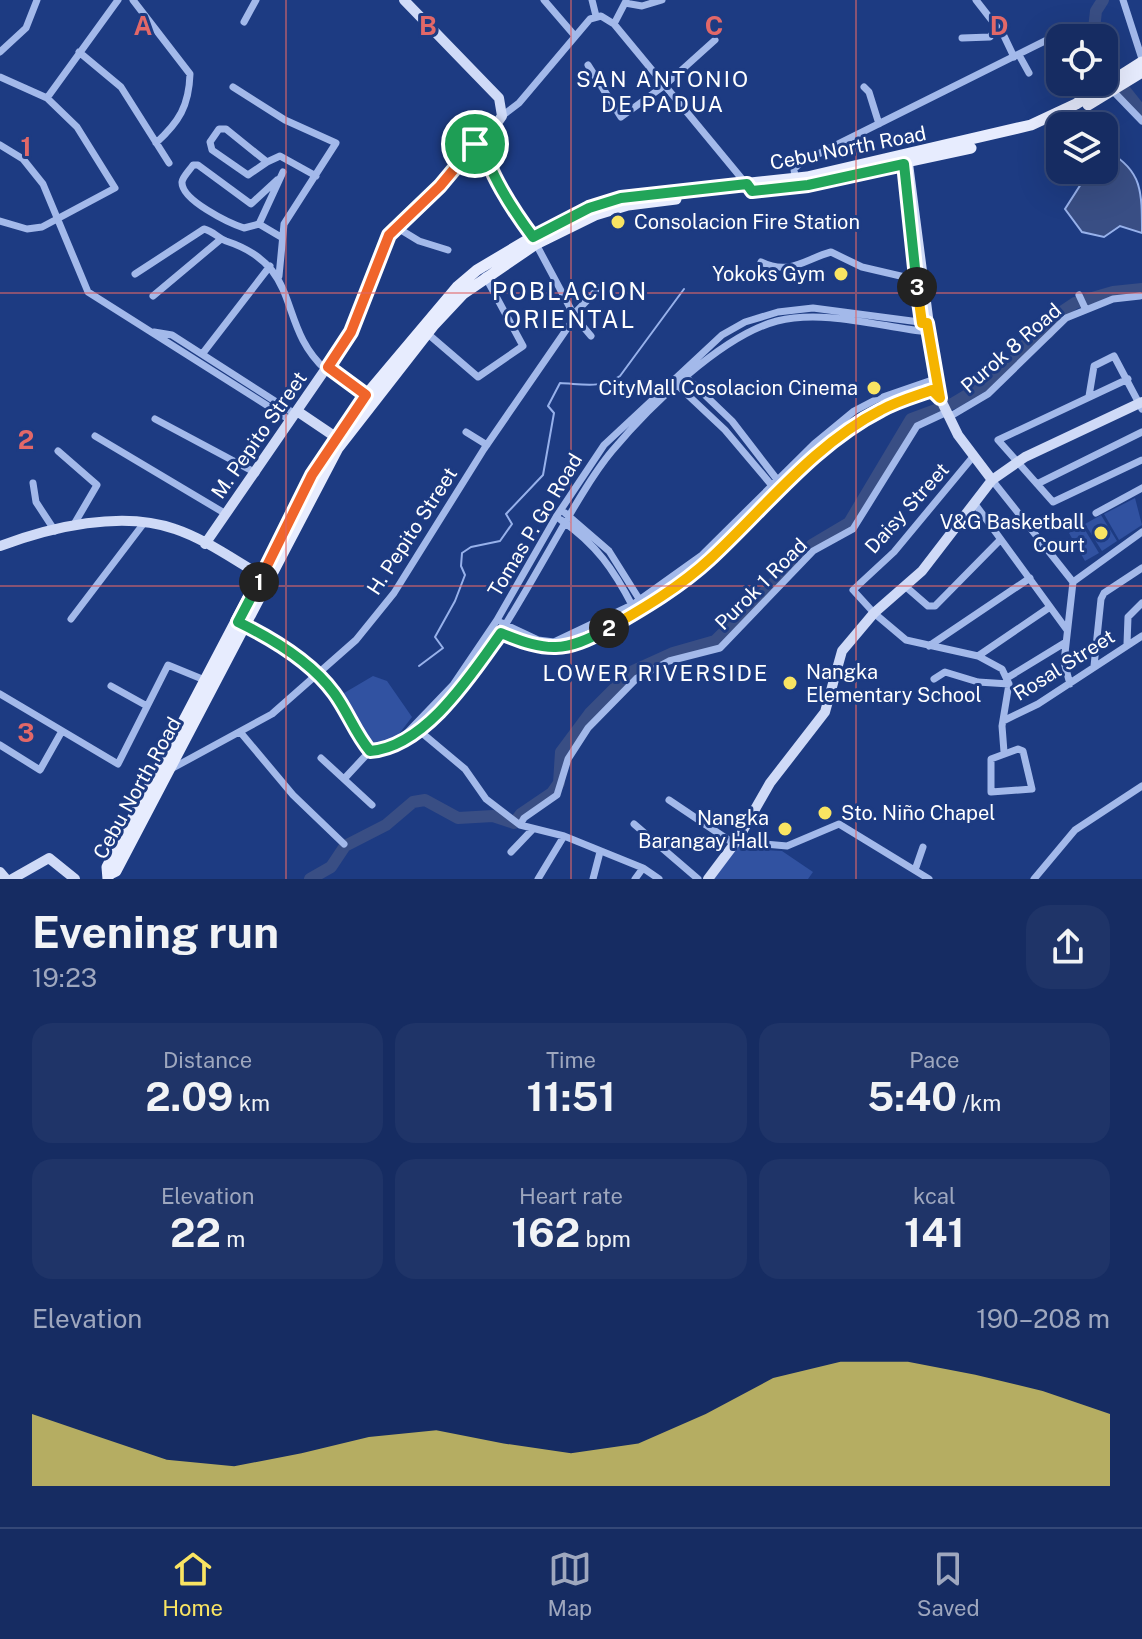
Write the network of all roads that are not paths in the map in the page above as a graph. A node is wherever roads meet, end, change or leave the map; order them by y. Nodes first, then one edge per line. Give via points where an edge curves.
1 (37, 0) edge
2 (118, 0) edge
3 (133, 0) edge
4 (256, 0) edge
5 (404, 0) edge
6 (544, 0) edge
7 (592, 0) edge
8 (662, 0) edge
9 (976, 0) edge
10 (1123, 0) edge
11 (626, 2) edge
12 (596, 16) junction
13 (244, 22) dead end
14 (614, 24) junction
15 (997, 27) junction
16 (575, 36) junction
17 (962, 38) dead end
18 (715, 40) dead end
19 (1046, 41) edge
20 (0, 52) edge
21 (79, 52) junction
22 (1016, 56) junction
23 (1142, 61) edge
24 (588, 65) dead end
25 (1142, 72) edge
26 (1029, 73) dead end
27 (0, 77) edge
28 (1125, 78) junction
29 (1118, 84) edge
30 (665, 85) junction
31 (233, 87) dead end
32 (864, 87) dead end
33 (1118, 94) edge
34 (1100, 96) edge
35 (47, 98) junction
36 (502, 116) junction
37 (1142, 121) edge
38 (879, 124) junction
39 (485, 140) junction
40 (156, 143) junction
41 (0, 145) edge
42 (906, 160) junction
43 (267, 162) junction
44 (169, 163) dead end
45 (283, 172) dead end
46 (316, 176) junction
47 (795, 178) junction
48 (277, 180) junction
49 (749, 188) junction
50 (59, 218) junction
51 (0, 221) edge
52 (259, 224) junction
53 (396, 227) junction
54 (281, 237) junction
55 (221, 239) junction
56 (534, 241) junction
57 (448, 250) dead end
58 (761, 262) dead end
59 (270, 266) junction
60 (135, 274) dead end
61 (279, 276) junction
62 (485, 276) junction
63 (919, 281) junction
64 (599, 288) dead end
65 (153, 296) dead end
66 (1140, 296) edge
67 (574, 316) junction
68 (429, 327) junction
69 (925, 328) junction
70 (154, 332) junction
71 (591, 336) dead end
72 (179, 339) junction
73 (173, 349) junction
74 (203, 353) junction
75 (327, 368) junction
76 (680, 371) junction
77 (687, 378) junction
78 (671, 379) junction
79 (1128, 379) junction
80 (678, 386) junction
81 (366, 395) junction
82 (1089, 396) junction
83 (940, 397) junction
84 (1141, 405) edge
85 (294, 415) junction
86 (155, 419) dead end
87 (466, 432) dead end
88 (1142, 432) edge
89 (95, 436) dead end
90 (338, 439) junction
91 (487, 445) junction
92 (58, 451) dead end
93 (972, 458) junction
94 (1142, 460) edge
95 (1017, 462) junction
96 (256, 473) junction
97 (992, 480) junction
98 (33, 483) dead end
99 (1037, 484) junction
100 (778, 486) junction
101 (1141, 490) edge
102 (975, 504) junction
103 (558, 513) junction
104 (1096, 513) dead end
105 (226, 514) junction
106 (566, 518) junction
107 (144, 523) junction
108 (72, 528) junction
109 (55, 531) junction
110 (1142, 532) edge
111 (1000, 540) junction
112 (205, 544) junction
113 (0, 546) edge
114 (1142, 568) edge
115 (262, 576) junction
116 (1030, 578) junction
117 (1073, 582) junction
118 (905, 586) junction
119 (1142, 603) edge
120 (638, 606) junction
121 (1050, 607) junction
122 (874, 613) junction
123 (71, 619) dead end
124 (497, 620) junction
125 (242, 624) junction
126 (505, 625) junction
127 (490, 629) junction
128 (1067, 630) junction
129 (501, 633) junction
130 (1142, 636) edge
131 (1066, 642) junction
132 (1127, 644) junction
133 (929, 646) junction
134 (978, 656) junction
135 (1094, 666) junction
136 (318, 675) junction
137 (934, 679) dead end
138 (207, 681) junction
139 (1008, 681) junction
140 (1070, 684) junction
141 (111, 686) dead end
142 (0, 694) edge
143 (147, 706) junction
144 (1003, 721) junction
145 (415, 727) junction
146 (62, 731) junction
147 (241, 733) junction
148 (0, 745) edge
149 (370, 751) junction
150 (1004, 752) junction
151 (321, 758) dead end
152 (170, 770) junction
153 (344, 779) junction
154 (1142, 786) edge
155 (669, 800) dead end
156 (372, 805) dead end
157 (519, 824) junction
158 (634, 824) dead end
159 (532, 830) junction
160 (564, 836) junction
161 (738, 839) junction
162 (344, 844) dead end
163 (923, 847) dead end
164 (511, 852) dead end
165 (600, 852) junction
166 (643, 868) junction
167 (915, 870) junction
168 (4, 876) edge
169 (108, 877) edge
170 (75, 879) edge
171 (538, 879) edge
172 (593, 879) edge
173 (635, 879) edge
174 (659, 879) edge
175 (698, 879) edge
176 (708, 879) edge
177 (929, 879) edge
178 (1034, 879) edge

1 - 20 street via 26,28
2 - 21 street
3 - 40 street via 190,74 186,109
4 - 13 street
5 - 36 street via 499,98
6 - 16 street
7 - 12 street
8 - 11 street via 642,6
9 - 15 street
10 - 23 street
11 - 14 street
12 - 14 street
12 - 16 street, M. Pepito Street
14 - 30 street
15 - 17 street via 990,37
15 - 22 street
16 - 36 street, M. Pepito Street
18 - 30 street
19 - 22 street
21 - 35 street
21 - 40 street via 121,87
22 - 26 street
22 - 38 street
23 - 28 main road, Cebu North Road
24 - 30 street via 621,117
25 - 28 main road, Cebu North Road
27 - 35 street
28 - 29 main road, Cebu North Road
30 - 49 street
31 - 46 street via 285,120 336,143
32 - 38 street
33 - 37 street
34 - 42 main road, Cebu North Road via 1030,133
35 - 50 street via 89,141 115,188
36 - 39 street, M. Pepito Street
38 - 47 street via 800,163
39 - 53 street, M. Pepito Street via 475,144
39 - 56 street via 487,157
40 - 44 street
41 - 50 street via 33,171
42 - 47 main road, Cebu North Road
42 - 49 main road, Cebu North Road via 808,185
42 - 63 street
43 - 43 street via 248,175 212,150 210,142 219,129 226,129
43 - 46 street via 280,156
45 - 48 street
46 - 54 street via 289,215
47 - 49 main road, Cebu North Road
48 - 52 street
48 - 52 street via 251,204 198,165 183,178 183,187 209,211 244,228
49 - 56 main road, Cebu North Road via 628,205
50 - 51 street via 27,229
50 - 70 street via 88,292
52 - 54 street
53 - 57 street
53 - 75 street, M. Pepito Street via 380,253 351,332
54 - 61 street
55 - 59 street via 241,245
55 - 60 street via 204,229
55 - 65 street
56 - 62 main road, Cebu North Road
56 - 67 street
56 - 68 main road, Cebu North Road via 477,270
58 - 63 street via 795,267 831,252 862,267
59 - 61 street
59 - 74 street
61 - 75 street via 300,339
62 - 68 main road, Cebu North Road
62 - 68 street via 523,346 478,377
63 - 69 street
64 - 67 street, H. Pepito Street
66 - 83 street, Purok 8 Road via 1082,301 988,394
67 - 71 street
67 - 91 street, H. Pepito Street
68 - 81 main road, Cebu North Road
68 - 90 main road, Cebu North Road
69 - 76 street, Tomas P. Go Road via 813,308 778,312 722,335
69 - 77 street, Tomas P. Go Road via 813,317 780,320 728,342
69 - 83 street
70 - 72 street
70 - 73 street
72 - 73 street
72 - 74 street
73 - 85 street
74 - 85 street
75 - 81 street
75 - 85 street, M. Pepito Street
76 - 77 street
76 - 78 street, Tomas P. Go Road
77 - 80 street, Tomas P. Go Road
77 - 100 street via 732,421
78 - 80 street
78 - 103 street, Tomas P. Go Road via 604,445
79 - 82 street
79 - 82 street via 1118,359 1110,356 1092,370
79 - 84 street
80 - 100 street
80 - 106 street, Tomas P. Go Road via 612,451
81 - 90 main road, Cebu North Road
82 - 95 street via 1000,438
83 - 93 street
83 - 100 street via 877,399 854,411
83 - 157 street, Purok 1 Road via 853,529 813,551 720,648 669,661 637,678 588,728 568,759 557,795
84 - 95 street
85 - 90 street
85 - 96 street, M. Pepito Street
86 - 96 street
87 - 91 street
88 - 99 street
89 - 105 street
90 - 115 main road, Cebu North Road via 312,475
90 - 125 main road, Cebu North Road
91 - 136 street, H. Pepito Street via 394,593 356,640
92 - 108 street via 97,485
93 - 97 street
93 - 122 street, Daisy Street via 894,552 854,587
94 - 99 street via 1055,502
95 - 97 street
95 - 99 street
96 - 105 street, M. Pepito Street
97 - 102 street
97 - 117 street
98 - 109 street via 36,502
100 - 120 street via 708,561
101 - 104 street
102 - 111 street
102 - 118 street
103 - 106 street
103 - 124 street, Tomas P. Go Road
105 - 112 street, M. Pepito Street
106 - 120 street via 609,551
106 - 126 street, Tomas P. Go Road
107 - 108 street
107 - 112 street via 179,530
107 - 123 street
108 - 109 street
109 - 113 street
110 - 117 street
111 - 116 street
111 - 118 street via 935,606
112 - 115 street
114 - 135 street via 1101,599
115 - 125 main road, Cebu North Road
116 - 121 street
116 - 133 street
117 - 128 street
118 - 122 street
119 - 132 street via 1128,617
120 - 126 street via 554,642
120 - 129 street via 599,634 555,650
121 - 128 street
121 - 134 street
122 - 133 street via 906,640
122 - 161 street via 842,651 825,712 770,783
124 - 126 street
124 - 127 street, Tomas P. Go Road
125 - 136 street
125 - 138 main road, Cebu North Road
125 - 152 main road, Cebu North Road
126 - 129 street, Tomas P. Go Road
127 - 129 street
127 - 145 street, Tomas P. Go Road via 453,685
128 - 131 street
129 - 145 street, Tomas P. Go Road via 460,690
130 - 132 street, Rosal Street
131 - 139 street
131 - 140 street
132 - 135 street, Rosal Street
133 - 134 street
134 - 139 street via 996,663
135 - 140 street, Rosal Street
136 - 147 street, H. Pepito Street
136 - 149 street
137 - 139 street via 945,672 978,682
138 - 143 street via 168,665
138 - 169 main road, Cebu North Road via 107,867
139 - 144 street
140 - 144 street, Rosal Street
141 - 143 street
142 - 146 street
143 - 146 street via 118,764
144 - 150 street
145 - 149 street, Tomas P. Go Road via 386,750
145 - 157 street via 465,769 486,799
146 - 148 street via 40,770
147 - 152 street, H. Pepito Street
147 - 162 street via 293,795
149 - 153 street
150 - 150 street via 1023,751 1033,784 1030,792 991,792 991,759
151 - 153 street
152 - 169 main road, Cebu North Road
153 - 156 street
154 - 178 street via 1075,830
155 - 161 street via 726,840
157 - 159 street
158 - 175 street
159 - 160 street
159 - 164 street
160 - 165 street
160 - 171 street
161 - 167 street via 787,846 839,824
161 - 176 street
163 - 167 street
165 - 166 street
165 - 172 street
166 - 173 street
166 - 174 street
167 - 177 street
168 - 170 street via 49,858

